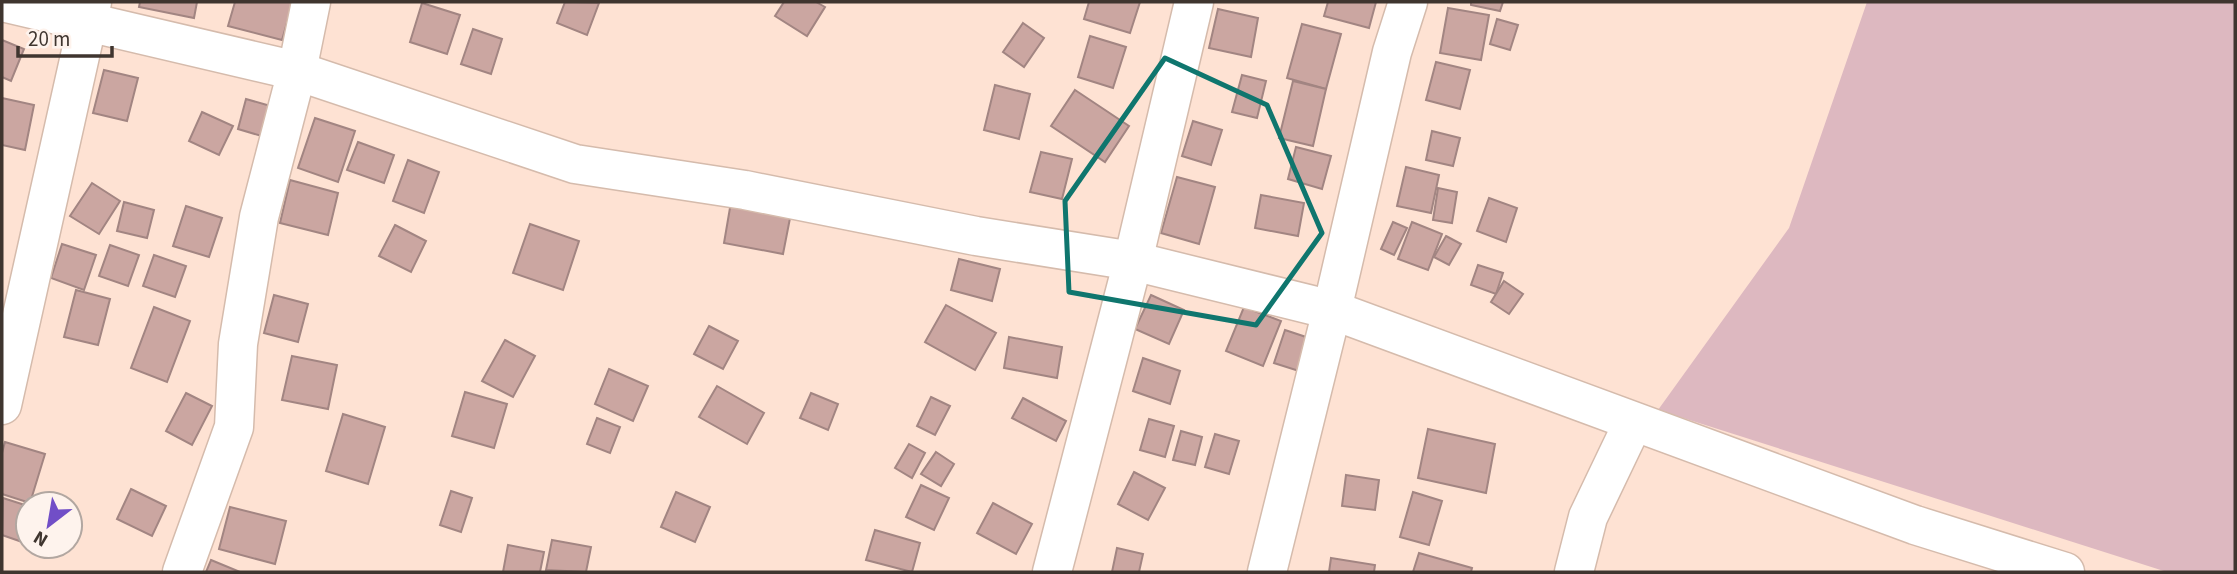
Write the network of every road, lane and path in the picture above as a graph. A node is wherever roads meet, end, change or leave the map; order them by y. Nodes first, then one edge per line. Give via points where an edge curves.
1 (2, 2) edge
2 (311, 2) edge
3 (1194, 2) edge
4 (1408, 2) edge
5 (90, 12) edge
6 (297, 71) junction
7 (1133, 261) junction
8 (1332, 310) junction
9 (2, 405) edge
10 (1633, 423) junction
11 (182, 572) edge
12 (1052, 572) edge
13 (1266, 572) edge
14 (1574, 572) edge
15 (2065, 572) edge

1 - 5 street
2 - 6 street
3 - 7 street
4 - 8 street via 1392,52
5 - 6 street
5 - 9 street
6 - 7 street via 575,164
6 - 11 street via 260,217 238,344 234,427
7 - 8 street
7 - 12 street
8 - 10 street
8 - 13 street
10 - 14 street via 1588,517
10 - 15 street via 1916,525

